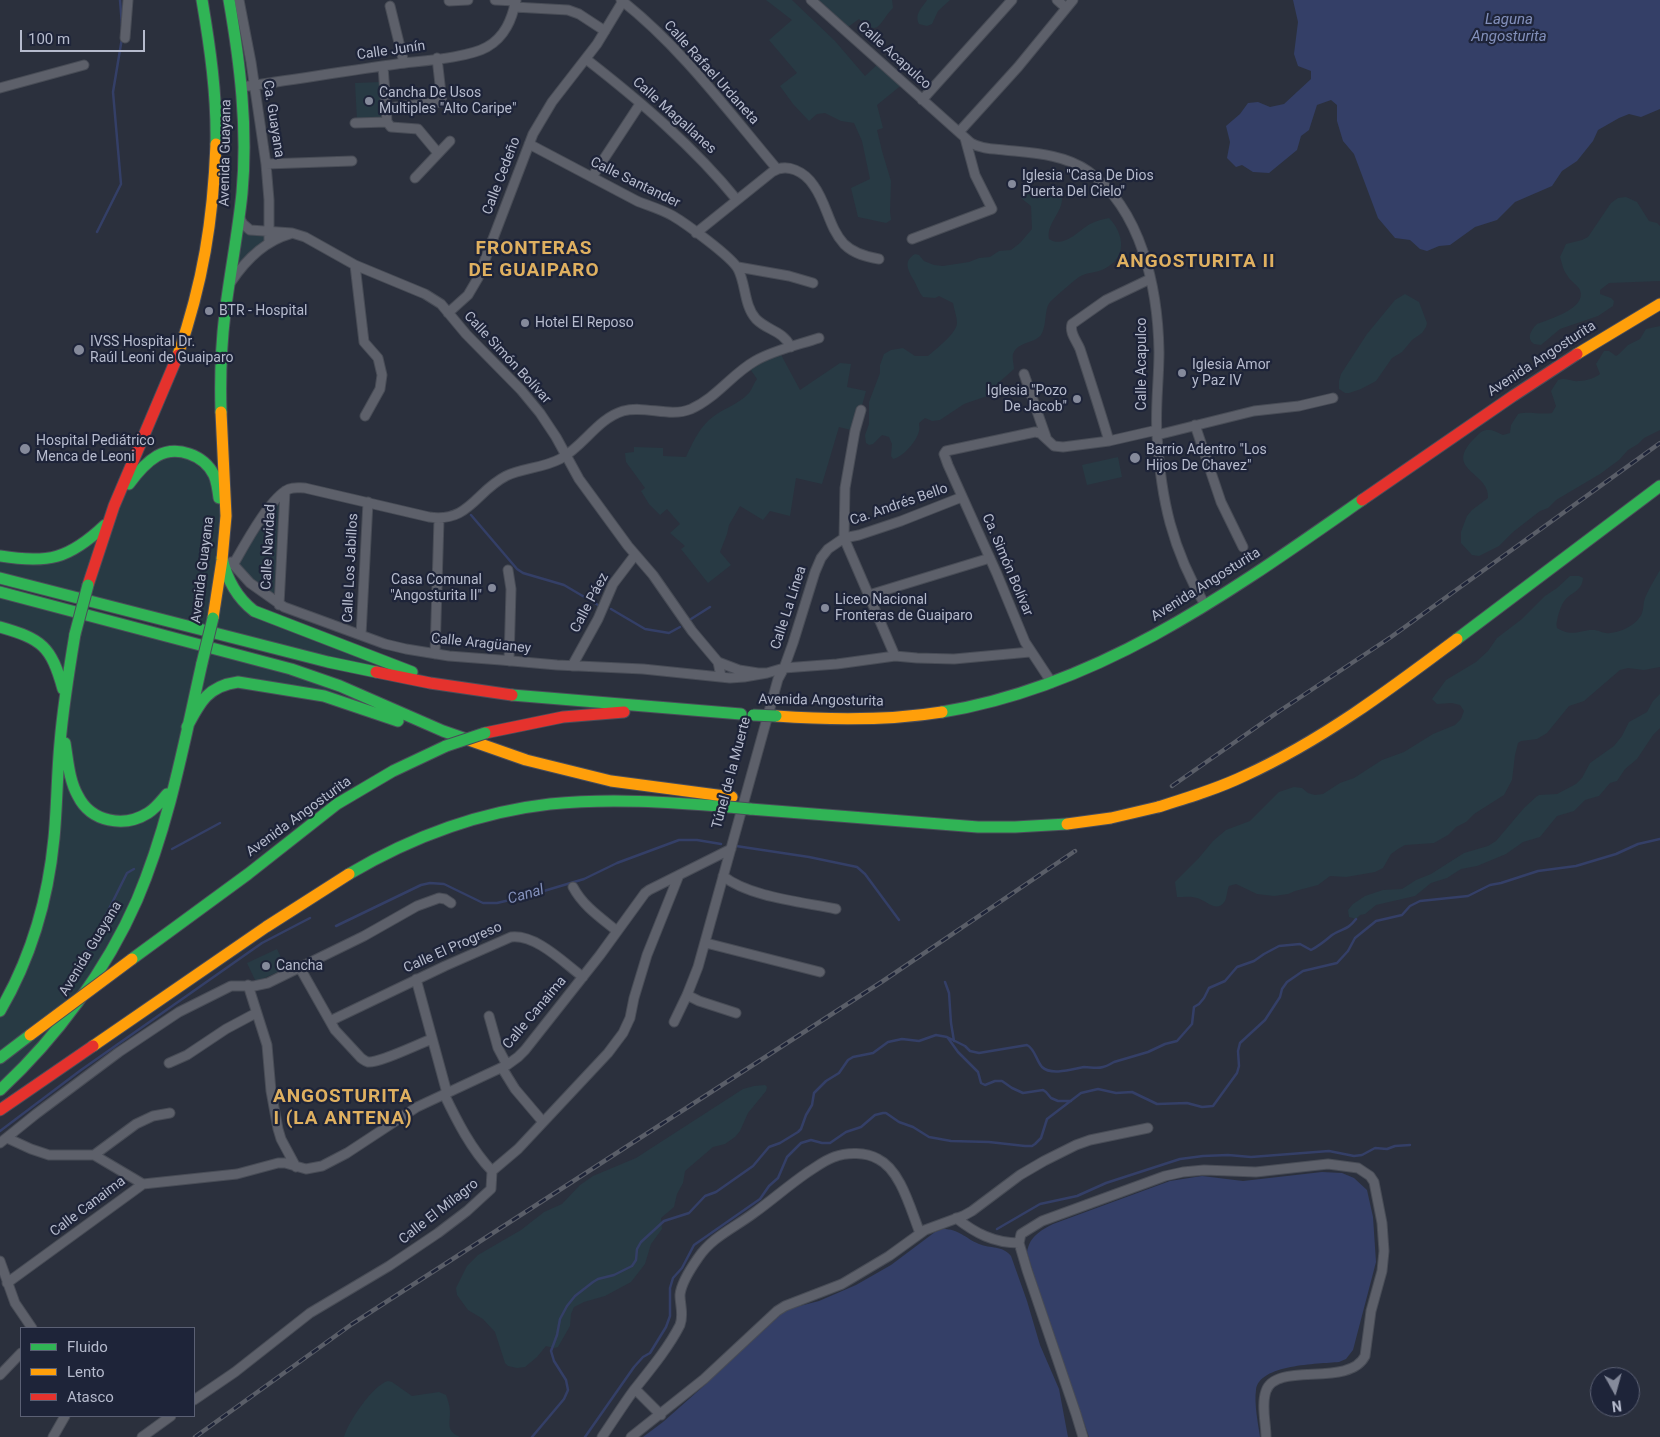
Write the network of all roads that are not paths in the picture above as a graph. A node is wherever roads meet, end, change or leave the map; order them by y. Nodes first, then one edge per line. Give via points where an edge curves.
1 (128, 0) edge
2 (202, 0) edge
3 (229, 0) edge
4 (239, 0) edge
5 (468, 0) edge
6 (495, 0) edge
7 (811, 0) edge
8 (1012, 0) edge
9 (1057, 0) edge
10 (1073, 0) edge
11 (449, 1) dead end
12 (622, 1) edge
13 (515, 3) edge
14 (390, 6) dead end
15 (1066, 8) junction
16 (605, 31) junction
17 (125, 38) dead end
18 (437, 58) junction
19 (586, 59) junction
20 (404, 63) junction
21 (84, 65) dead end
22 (383, 66) junction
23 (254, 85) junction
24 (241, 87) junction
25 (0, 88) edge
26 (922, 100) junction
27 (640, 104) junction
28 (387, 108) junction
29 (387, 122) junction
30 (355, 123) dead end
31 (962, 135) junction
32 (450, 140) dead end
33 (529, 144) junction
34 (438, 153) junction
35 (352, 161) dead end
36 (266, 164) junction
37 (777, 169) junction
38 (592, 177) junction
39 (415, 178) dead end
40 (737, 200) junction
41 (239, 217) junction
42 (269, 232) junction
43 (292, 233) junction
44 (696, 233) junction
45 (912, 239) dead end
46 (269, 243) junction
47 (879, 259) dead end
48 (355, 265) junction
49 (738, 267) junction
50 (1150, 279) junction
51 (813, 283) dead end
52 (229, 285) junction
53 (1660, 304) edge
54 (448, 313) junction
55 (819, 338) dead end
56 (791, 347) junction
57 (1024, 374) dead end
58 (1333, 398) dead end
59 (861, 410) dead end
60 (365, 416) dead end
61 (1195, 425) junction
62 (1157, 433) junction
63 (1046, 438) junction
64 (1109, 441) junction
65 (565, 456) junction
66 (1660, 486) edge
67 (285, 491) junction
68 (962, 497) junction
69 (368, 502) junction
70 (112, 510) junction
71 (439, 518) junction
72 (108, 523) junction
73 (844, 538) junction
74 (1243, 546) dead end
75 (223, 553) junction
76 (636, 555) junction
77 (0, 556) edge
78 (990, 558) junction
79 (233, 565) junction
80 (508, 570) dead end
81 (0, 578) edge
82 (0, 592) edge
83 (869, 595) junction
84 (279, 605) junction
85 (1205, 605) junction
86 (0, 626) edge
87 (361, 635) junction
88 (1030, 652) junction
89 (435, 654) junction
90 (895, 656) junction
91 (509, 661) junction
92 (718, 662) junction
93 (572, 666) junction
94 (784, 668) junction
95 (770, 672) junction
96 (721, 676) junction
97 (1052, 683) junction
98 (461, 688) junction
99 (64, 696) junction
100 (741, 714) junction
101 (62, 715) junction
102 (187, 727) junction
103 (476, 744) junction
104 (173, 784) junction
105 (730, 802) junction
106 (728, 851) junction
107 (724, 872) junction
108 (679, 875) junction
109 (573, 887) dead end
110 (451, 903) dead end
111 (836, 909) dead end
112 (617, 931) junction
113 (706, 943) junction
114 (300, 968) junction
115 (820, 972) dead end
116 (583, 977) junction
117 (416, 979) junction
118 (248, 985) junction
119 (687, 995) junction
120 (0, 1012) edge
121 (736, 1012) dead end
122 (256, 1013) junction
123 (490, 1016) dead end
124 (330, 1021) junction
125 (674, 1022) dead end
126 (432, 1039) junction
127 (0, 1058) edge
128 (169, 1063) dead end
129 (504, 1066) junction
130 (0, 1090) edge
131 (445, 1093) junction
132 (0, 1110) edge
133 (170, 1113) dead end
134 (543, 1122) junction
135 (1148, 1128) dead end
136 (3, 1140) edge
137 (94, 1155) junction
138 (296, 1167) junction
139 (492, 1171) junction
140 (143, 1184) junction
141 (956, 1218) junction
142 (920, 1233) junction
143 (1019, 1243) junction
144 (0, 1261) edge
145 (7, 1282) junction
146 (31, 1327) edge
147 (20, 1354) edge
148 (0, 1375) edge
149 (635, 1389) junction
150 (195, 1399) edge
151 (661, 1415) junction
152 (64, 1417) edge
153 (170, 1417) edge
154 (53, 1437) edge
155 (142, 1437) edge
156 (602, 1437) edge
157 (631, 1437) edge
158 (1083, 1437) edge
159 (1266, 1437) edge

1 - 17 street
2 - 70 main road, Avenida Guayana via 214,80 217,139 215,195 207,248 177,358
3 - 24 main road, Avenida Guayana
4 - 23 street, Ca. Guayana
5 - 11 street
6 - 13 street
7 - 26 street, Calle Acapulco
8 - 26 street
9 - 15 street
10 - 15 street
12 - 16 street, Calle Cedeño
12 - 37 street, Calle Rafael Urdaneta via 687,63
13 - 16 street via 568,10
13 - 18 street, Calle Junín via 509,24 491,45 479,51
14 - 20 street
15 - 31 street
16 - 19 street, Calle Cedeño
18 - 20 street, Calle Junín
18 - 28 street via 442,102
19 - 27 street, Calle Magallanes
19 - 33 street, Calle Cedeño via 543,114
20 - 22 street, Calle Junín
21 - 25 street
22 - 23 street, Calle Junín
22 - 28 street
23 - 24 street, Calle Junín
23 - 36 street, Ca. Guayana
24 - 41 main road, Avenida Guayana via 244,144
26 - 31 street, Calle Acapulco
27 - 38 street
27 - 40 street, Calle Magallanes via 699,156
28 - 29 street
29 - 30 street
29 - 34 street via 391,127 418,129
31 - 45 street via 992,208
31 - 50 street, Calle Acapulco via 976,146 1055,156 1089,172 1124,210 1141,247
32 - 34 street
33 - 38 street, Calle Santander
33 - 54 street, Calle Cedeño via 478,278 468,295
34 - 39 street
35 - 36 street
36 - 42 street, Ca. Guayana
37 - 40 street
37 - 47 street via 791,168 805,176 815,186 844,244 856,253
38 - 44 street, Calle Santander via 673,216
40 - 44 street
41 - 42 street, Calle Simón Bolívar via 250,230
41 - 52 main road, Avenida Guayana
42 - 43 street, Calle Simón Bolívar
42 - 46 street, Ca. Guayana
43 - 46 street
43 - 48 street, Calle Simón Bolívar via 316,242
44 - 49 street, Calle Santander
46 - 52 street via 255,254
48 - 54 street, Calle Simón Bolívar via 433,298
48 - 60 street via 364,342 378,358 382,374 380,390
49 - 51 street
49 - 56 street via 753,314 787,339
50 - 62 street, Calle Acapulco via 1159,350
50 - 64 street via 1106,300 1071,327
52 - 75 main road, Avenida Guayana via 220,368 226,502
53 - 85 main road, Avenida Angosturita via 1527,386
54 - 65 street, Calle Simón Bolívar via 535,407
55 - 56 street
56 - 65 street via 755,361 692,408 675,413 635,409 610,416
57 - 63 street
58 - 61 street via 1299,406 1254,410
59 - 73 street via 845,488
61 - 62 street
61 - 74 street via 1221,502
62 - 64 street
62 - 85 street, Calle Acapulco via 1164,498 1174,540
63 - 64 street via 1054,446 1063,447
63 - 68 street, Ca. Simón Bolívar via 1035,432 946,451 944,454
65 - 71 street via 506,476 457,515
65 - 76 street, Calle Simón Bolívar via 587,491
66 - 105 main road, bridge via 1415,671 1333,727 1257,771 1204,792 1111,818 1015,827 883,820
67 - 69 street via 305,488
67 - 79 street via 268,509
67 - 84 street, Calle Navidad
68 - 73 street, Ca. Andrés Bello via 901,521
68 - 78 street, Ca. Simón Bolívar
69 - 71 street
69 - 87 street, Calle Los Jabillos
70 - 72 main road, Avenida Guayana
70 - 75 main road via 143,466 162,454 186,452 202,460 212,472 221,507
71 - 89 street
72 - 77 main road via 76,550 59,557 37,560
72 - 99 main road, Avenida Guayana, bridge via 75,634
73 - 83 street
73 - 94 street, Calle La Línea via 828,549 818,564
75 - 79 street, Calle Aragüaney
75 - 98 main road via 225,571 233,590 254,611 394,666
75 - 102 main road, Avenida Guayana, bridge via 213,618
76 - 92 street, Calle Simón Bolívar
76 - 93 street, Calle Páez via 613,584
78 - 83 street
78 - 88 street, Ca. Simón Bolívar
79 - 84 street, Calle Aragüaney
80 - 91 street via 511,589
81 - 98 main road via 318,660
82 - 103 main road via 291,669 340,686
83 - 90 street
84 - 87 street, Calle Aragüaney
85 - 97 main road, Avenida Angosturita via 1123,653
86 - 99 main road via 41,642 56,664
87 - 89 street, Calle Aragüaney
88 - 90 street via 954,659
88 - 97 street, Ca. Simón Bolívar
89 - 91 street, Calle Aragüaney
90 - 94 street
91 - 93 street, Calle Aragüaney
92 - 95 street via 752,673
92 - 96 street
93 - 96 street, Calle Aragüaney
94 - 95 street
94 - 106 street, Túnel de la Muerte via 778,679
95 - 96 street, Calle Aragüaney via 737,678
95 - 106 street, Túnel de la Muerte
97 - 100 main road, Avenida Angosturita, bridge via 1004,698 918,715 862,719
98 - 100 main road via 520,696
99 - 101 main road, Avenida Guayana
100 - 127 main road, Avenida Angosturita, bridge via 600,713 485,733 446,746 393,771 337,804
101 - 104 main road via 75,788 93,813 121,822 138,818 156,809
101 - 120 main road, Avenida Guayana via 52,853 43,904 21,973
102 - 103 main road via 206,694 230,682 238,682 324,696
102 - 104 main road, Avenida Guayana
103 - 105 main road via 593,777
104 - 130 main road, Avenida Guayana via 141,891 113,946 84,994 52,1036
105 - 132 main road via 599,800 546,804 490,814 426,835 378,857 311,897
106 - 107 street
106 - 108 street, Calle Canaima
107 - 111 street via 736,885 750,890
107 - 113 street
108 - 112 street, Calle Canaima via 645,893
108 - 134 street, Calle El Milagro via 647,955 630,1018 622,1033 608,1053
109 - 112 street via 590,909
110 - 114 street via 439,898 417,906
112 - 116 street, Calle Canaima
113 - 115 street
113 - 119 street
114 - 118 street via 268,983
114 - 124 street
116 - 117 street, Calle El Progreso via 536,942 519,936 501,940
116 - 129 street, Calle Canaima via 525,1050
117 - 124 street, Calle El Progreso
117 - 126 street
118 - 122 street
118 - 136 street via 224,989 162,1023
119 - 121 street
119 - 125 street
122 - 128 street
122 - 138 street via 267,1044 275,1120
123 - 129 street
124 - 126 street via 366,1062 380,1060
126 - 131 street
129 - 131 street, Calle Canaima
129 - 134 street via 515,1089
131 - 138 street, Calle Canaima via 417,1107 333,1161 314,1168
131 - 139 street via 469,1141
133 - 137 street via 140,1122
134 - 139 street, Calle El Milagro
135 - 141 street via 1076,1144 1028,1170 972,1211
136 - 137 street via 49,1155
137 - 140 street
138 - 140 street, Calle Canaima via 285,1163 237,1174
139 - 150 street, Calle El Milagro via 491,1189 467,1211 389,1266 310,1313
140 - 145 street, Calle Canaima
141 - 142 street
141 - 143 street via 989,1238
142 - 149 street via 898,1178 886,1163 854,1153 827,1160 703,1250 682,1286 679,1326
142 - 151 street via 842,1284 777,1311 704,1380
143 - 158 street
143 - 159 street via 1021,1234 1042,1221 1183,1172 1256,1172 1328,1164 1364,1171 1374,1182 1384,1241 1382,1271 1371,1311 1365,1356 1356,1366 1340,1372 1286,1377 1271,1383 1265,1394
144 - 145 street
145 - 146 street via 15,1303
147 - 148 street
149 - 151 street
149 - 156 street
151 - 157 street
152 - 154 street
153 - 155 street

